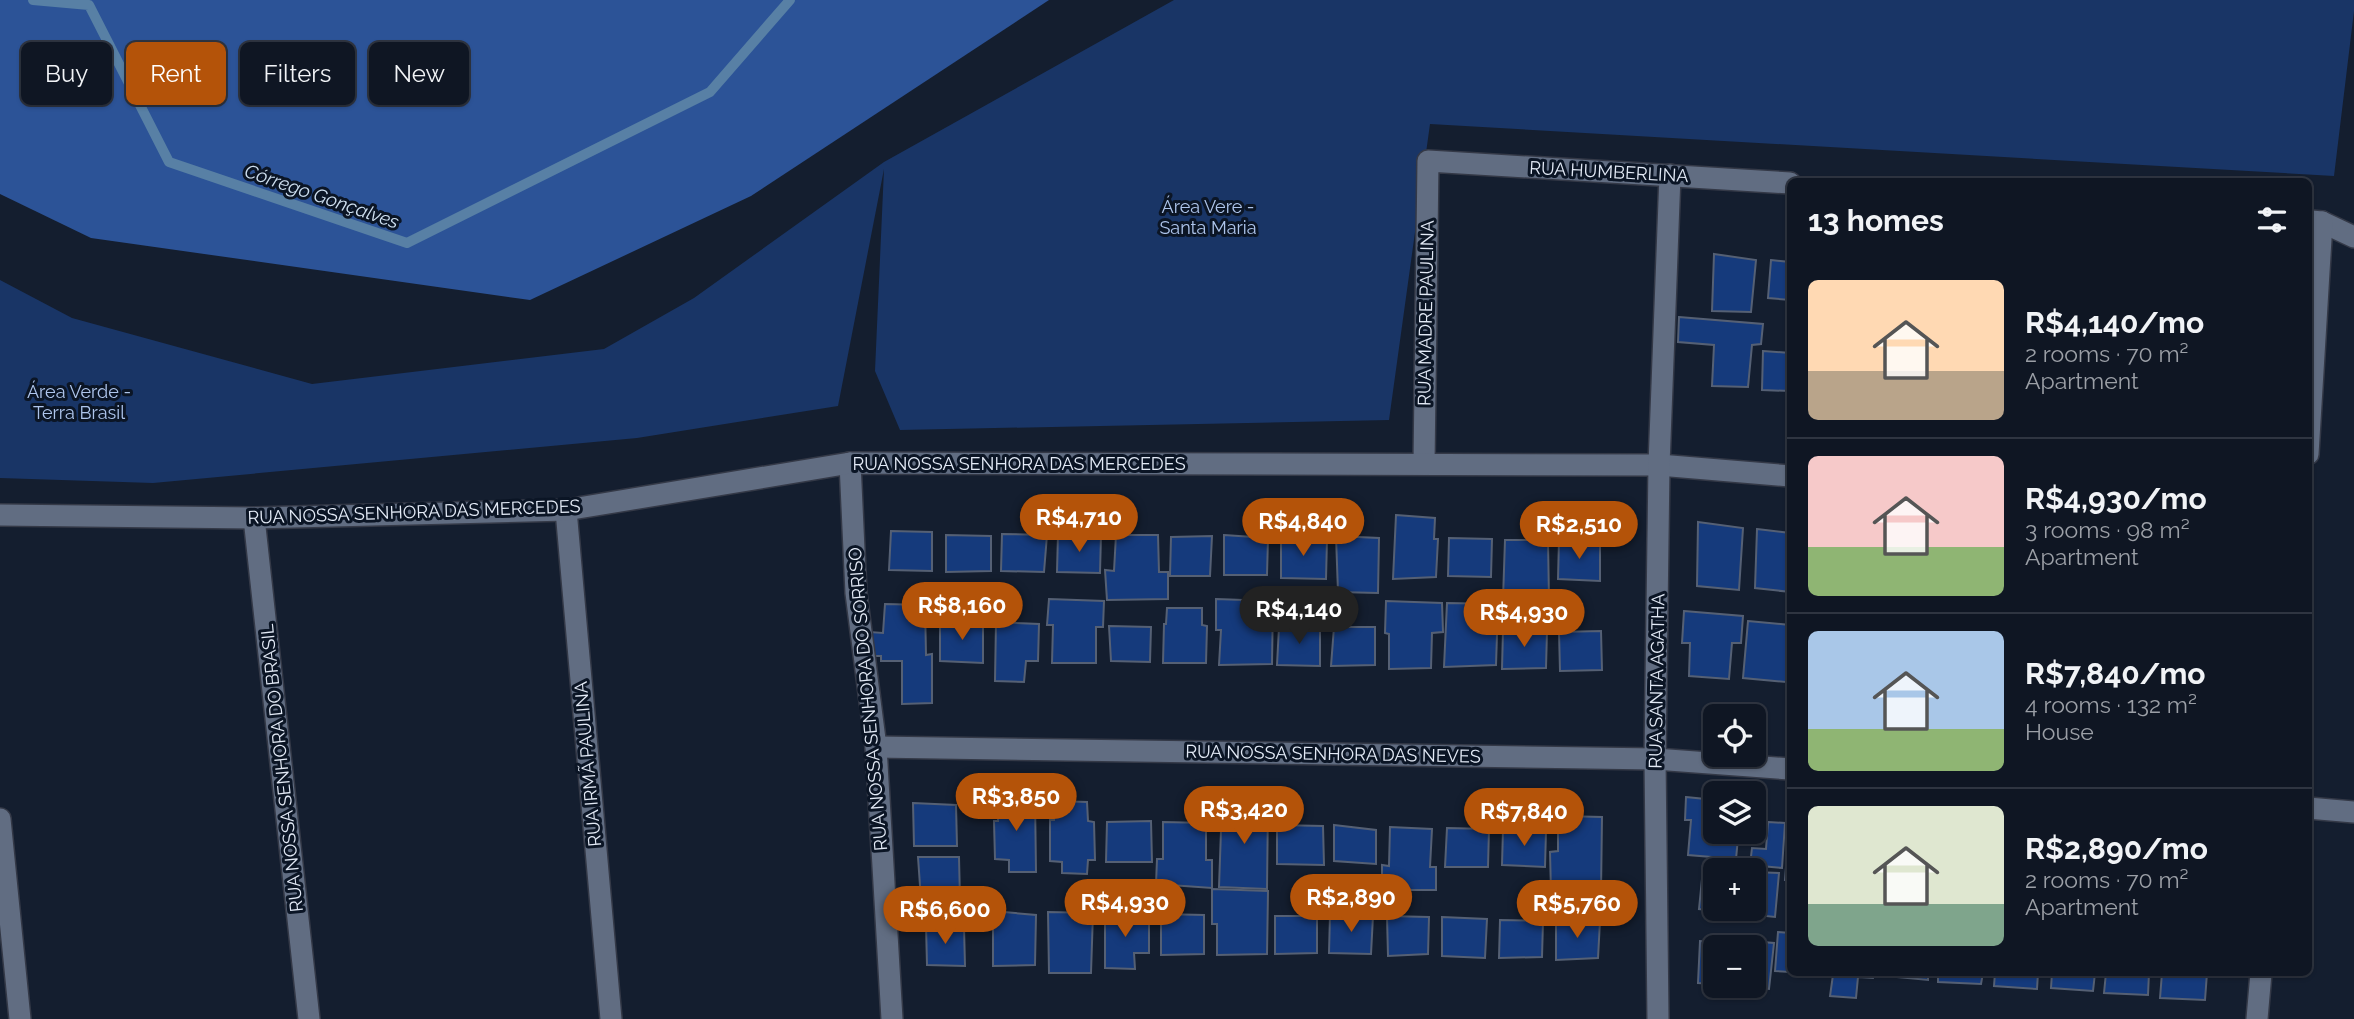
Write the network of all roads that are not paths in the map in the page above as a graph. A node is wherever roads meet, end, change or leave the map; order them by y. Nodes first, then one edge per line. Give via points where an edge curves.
1 (1428, 161) joint
2 (1671, 175) junction
3 (1787, 183) edge
4 (2315, 222) edge
5 (2354, 237) edge
6 (2312, 321) edge
7 (849, 463) junction
8 (1424, 464) junction
9 (1659, 465) junction
10 (1787, 476) edge
11 (566, 510) junction
12 (0, 515) edge
13 (254, 518) junction
14 (876, 747) junction
15 (1655, 759) junction
16 (1787, 769) edge
17 (2312, 808) edge
18 (2354, 813) edge
19 (0, 819) edge
20 (2261, 976) edge
21 (20, 1019) edge
22 (309, 1019) edge
23 (611, 1019) edge
24 (892, 1019) edge
25 (1658, 1019) edge
26 (2257, 1019) edge

1 - 2 street, RUA HUMBERLINA
1 - 8 street, RUA MADRE PAULINA
2 - 3 street, RUA HUMBERLINA
2 - 9 street, RUA SANTA AGATHA
4 - 5 street
4 - 6 street
7 - 8 street, RUA NOSSA SENHORA DAS MERCEDES
7 - 11 street, RUA NOSSA SENHORA DAS MERCEDES
7 - 14 street, RUA NOSSA SENHORA DO SORRISO via 856,593
8 - 9 street, RUA NOSSA SENHORA DAS MERCEDES
9 - 10 street, RUA NOSSA SENHORA DAS MERCEDES
9 - 15 street, RUA SANTA AGATHA
11 - 13 street, RUA NOSSA SENHORA DAS MERCEDES
11 - 23 street, RUA IRMÃ PAULINA
12 - 13 street, RUA NOSSA SENHORA DAS MERCEDES
13 - 22 street, RUA NOSSA SENHORA DO BRASIL
14 - 15 street, RUA NOSSA SENHORA DAS NEVES
14 - 24 street, RUA NOSSA SENHORA DO SORRISO
15 - 16 street, RUA NOSSA SENHORA DAS NEVES
15 - 25 street, RUA SANTA AGATHA
17 - 18 street
19 - 21 street
20 - 26 street

